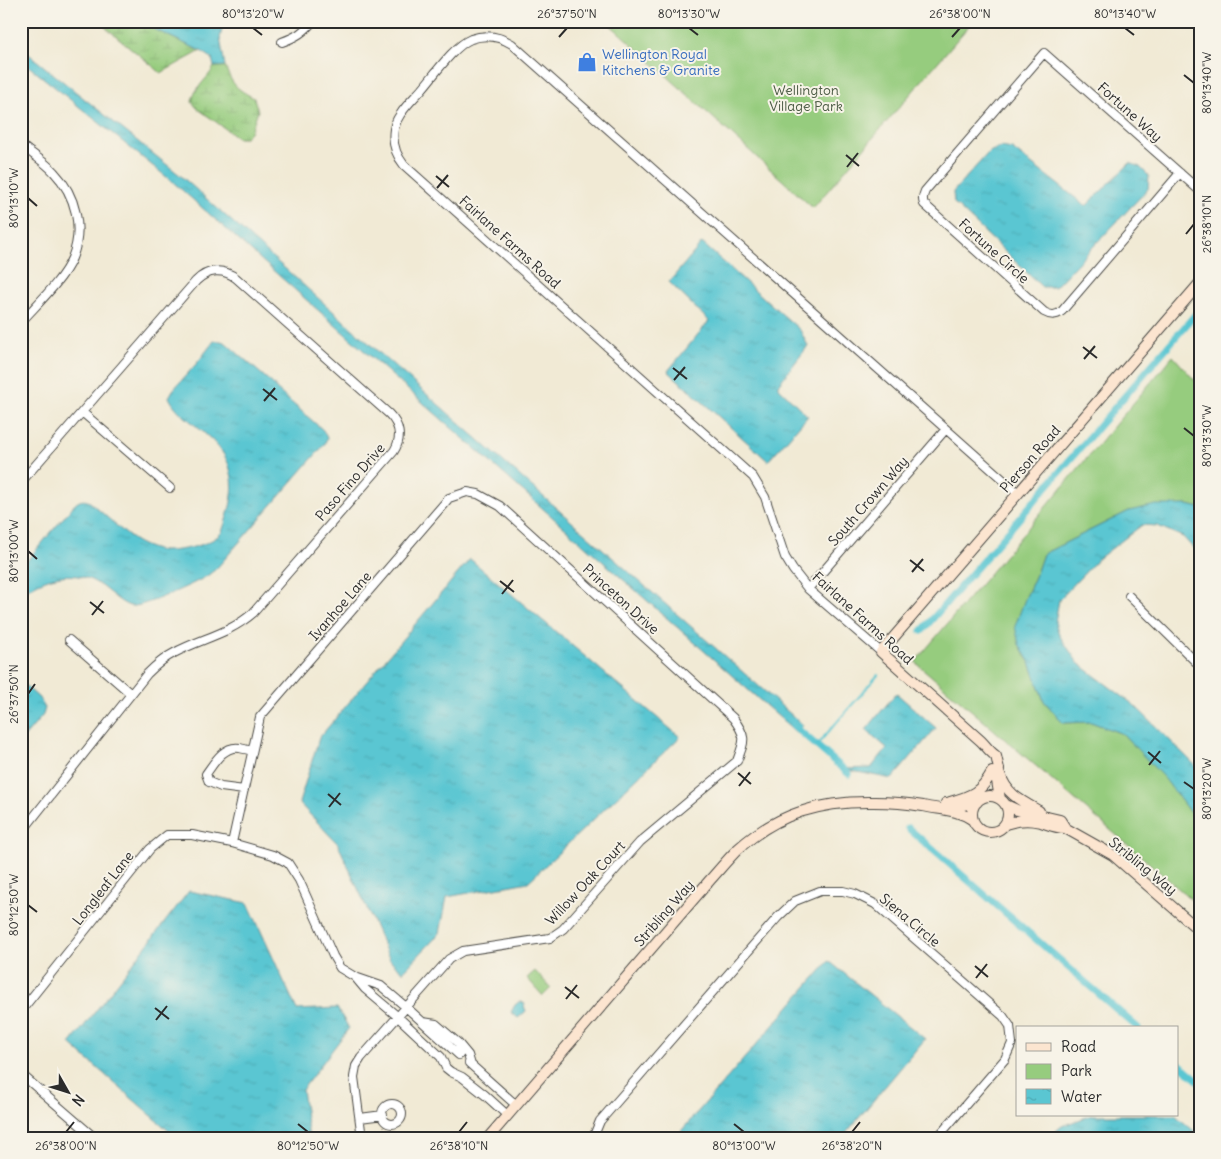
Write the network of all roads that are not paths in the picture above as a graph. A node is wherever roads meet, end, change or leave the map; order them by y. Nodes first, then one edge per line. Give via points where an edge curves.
1 (313, 21) edge
2 (282, 42) dead end
3 (1044, 53) joint
4 (21, 145) edge
5 (1180, 173) junction
6 (1200, 191) edge
7 (1200, 283) edge
8 (21, 322) edge
9 (82, 412) junction
10 (946, 429) junction
11 (21, 482) edge
12 (170, 488) dead end
13 (467, 492) joint
14 (1018, 493) junction
15 (808, 589) junction
16 (1129, 596) dead end
17 (69, 640) dead end
18 (881, 652) junction
19 (1200, 666) edge
20 (131, 694) junction
21 (744, 742) joint
22 (252, 752) junction
23 (995, 770) junction
24 (244, 790) junction
25 (980, 799) junction
26 (1003, 802) junction
27 (945, 803) junction
28 (913, 804) junction
29 (1055, 819) junction
30 (973, 820) junction
31 (1005, 824) junction
32 (1065, 828) junction
33 (21, 833) edge
34 (232, 843) junction
35 (1200, 931) edge
36 (356, 977) junction
37 (406, 1007) junction
38 (21, 1011) edge
39 (397, 1016) junction
40 (422, 1022) junction
41 (458, 1043) junction
42 (452, 1049) junction
43 (442, 1060) junction
44 (471, 1065) junction
45 (21, 1074) edge
46 (516, 1105) junction
47 (383, 1115) dead end
48 (508, 1115) junction
49 (360, 1118) junction
50 (95, 1138) edge
51 (362, 1138) edge
52 (488, 1138) edge
53 (593, 1138) edge
54 (937, 1138) edge

1 - 2 street via 294,38
3 - 5 street, Fortune Way
3 - 5 street, Fortune Circle via 923,195 924,204 1044,312 1053,315 1062,311
4 - 8 street via 54,171 68,190 76,212 77,236 72,259 59,279
5 - 6 street, Fortune Way
7 - 14 street, Pierson Road
9 - 11 street, Paso Fino Drive
9 - 12 street
9 - 20 street, Paso Fino Drive via 199,278 218,271 232,275 251,291 390,414 399,431 394,451 253,613 230,629 165,659
10 - 14 street, Fairlane Farms Road
10 - 15 street, South Crown Way
10 - 15 street, Fairlane Farms Road via 506,40 482,36 463,44 409,104 394,130 394,145 401,162 753,478 765,497 786,557
13 - 21 street, Princeton Drive via 500,506 733,718 742,729
13 - 22 street, Ivanhoe Lane via 449,498 260,717
14 - 18 street, Pierson Road
15 - 18 street, Fairlane Farms Road
16 - 19 street
17 - 20 street
18 - 23 street, Fairlane Farms Road via 980,741 990,752
20 - 33 street, Paso Fino Drive
21 - 37 street, Willow Oak Court via 737,761 640,842 563,928 550,938 463,951 449,959
22 - 24 street, Ivanhoe Lane
22 - 24 street via 238,747 227,749 206,774 209,782
23 - 25 street, Fairlane Farms Road via 991,784
23 - 26 street, Fairlane Farms Road
23 - 27 street via 974,793
23 - 29 street via 1015,798
24 - 34 street, Ivanhoe Lane
25 - 26 street via 990,796
25 - 27 street, Stribling Way via 964,805
25 - 30 street via 973,807
26 - 29 street, Stribling Way via 1017,810
26 - 31 street via 1008,816
27 - 28 street, Stribling Way via 925,801
28 - 30 street, Stribling Way via 954,811
28 - 46 street, Stribling Way via 851,801 825,805 800,811 756,835 731,856
29 - 32 street, Stribling Way via 1060,820
30 - 31 street via 986,831 994,831
31 - 32 street, Stribling Way via 1027,820
32 - 35 street, Stribling Way via 1113,855
34 - 36 street, Longleaf Lane via 288,863 299,880 332,956 340,968
34 - 38 street, Longleaf Lane via 192,835 168,835 150,849
36 - 37 street via 380,986
36 - 39 street
37 - 39 street, Willow Oak Court
37 - 40 street
39 - 43 street
39 - 49 street, Willow Oak Court via 356,1066 354,1077
40 - 41 street via 436,1024
40 - 42 street
41 - 42 street
41 - 44 street via 468,1055
42 - 43 street
42 - 44 street
43 - 48 street via 446,1068 462,1076
44 - 46 street
45 - 50 street
46 - 48 street, Stribling Way
47 - 49 street
48 - 52 street, Stribling Way
49 - 51 street, Willow Oak Court
53 - 54 street, Siena Circle via 600,1121 778,917 795,901 820,891 856,894 875,904 1003,1016 1010,1026 1012,1043 1005,1059

